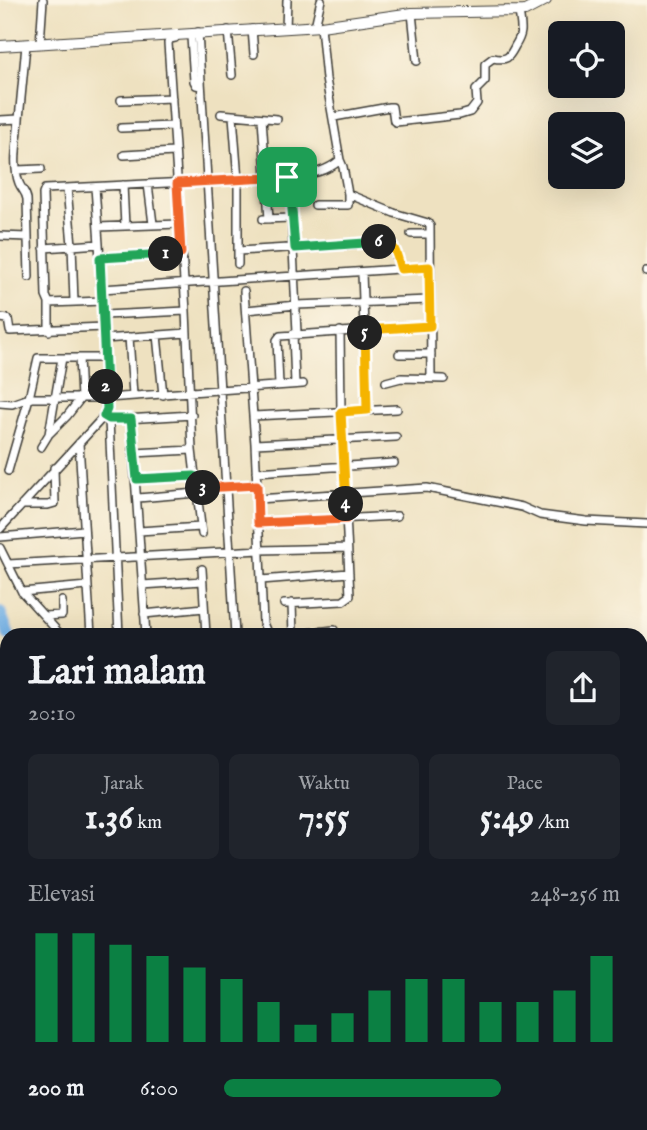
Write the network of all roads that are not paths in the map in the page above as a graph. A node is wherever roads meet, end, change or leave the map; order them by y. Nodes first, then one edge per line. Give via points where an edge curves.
1 (43, 0) edge
2 (287, 0) edge
3 (321, 0) edge
4 (546, 0) edge
5 (519, 12) junction
6 (412, 13) junction
7 (318, 26) junction
8 (286, 28) junction
9 (252, 29) junction
10 (229, 30) junction
11 (196, 36) junction
12 (40, 44) junction
13 (26, 45) junction
14 (0, 46) edge
15 (254, 54) dead end
16 (417, 61) dead end
17 (232, 75) dead end
18 (172, 98) junction
19 (121, 100) dead end
20 (221, 114) dead end
21 (233, 116) junction
22 (334, 117) junction
23 (262, 118) junction
24 (19, 119) junction
25 (277, 119) dead end
26 (0, 120) edge
27 (173, 126) junction
28 (121, 128) dead end
29 (174, 152) junction
30 (124, 155) dead end
31 (340, 160) junction
32 (41, 169) dead end
33 (17, 170) junction
34 (287, 177) junction
35 (268, 178) junction
36 (209, 180) junction
37 (238, 180) junction
38 (177, 183) junction
39 (148, 184) junction
40 (123, 185) junction
41 (95, 187) junction
42 (67, 188) junction
43 (348, 194) junction
44 (315, 205) dead end
45 (292, 218) junction
46 (153, 224) junction
47 (179, 224) junction
48 (125, 226) junction
49 (98, 227) junction
50 (429, 227) junction
51 (411, 234) dead end
52 (0, 236) edge
53 (28, 237) junction
54 (99, 244) junction
55 (72, 245) junction
56 (44, 248) junction
57 (295, 248) junction
58 (238, 251) junction
59 (181, 253) junction
60 (100, 258) junction
61 (238, 264) dead end
62 (429, 267) junction
63 (401, 269) junction
64 (362, 273) junction
65 (29, 277) dead end
66 (294, 278) junction
67 (213, 281) junction
68 (183, 283) junction
69 (102, 289) junction
70 (244, 291) dead end
71 (430, 300) junction
72 (103, 301) junction
73 (75, 302) junction
74 (363, 302) junction
75 (49, 303) junction
76 (296, 305) junction
77 (246, 310) junction
78 (186, 311) junction
79 (104, 315) junction
80 (0, 318) edge
81 (430, 326) junction
82 (104, 327) junction
83 (365, 330) junction
84 (49, 331) junction
85 (340, 331) junction
86 (187, 333) junction
87 (295, 334) junction
88 (158, 335) junction
89 (129, 337) junction
90 (104, 339) junction
91 (399, 354) dead end
92 (431, 354) junction
93 (62, 358) junction
94 (79, 358) junction
95 (104, 358) junction
96 (431, 378) junction
97 (444, 379) dead end
98 (386, 382) dead end
99 (279, 385) junction
100 (250, 386) junction
101 (219, 389) junction
102 (190, 392) junction
103 (163, 395) junction
104 (133, 396) junction
105 (29, 398) junction
106 (81, 398) junction
107 (107, 398) junction
108 (55, 399) junction
109 (0, 403) edge
110 (397, 409) dead end
111 (367, 410) junction
112 (341, 412) junction
113 (192, 415) junction
114 (253, 416) junction
115 (107, 418) junction
116 (131, 419) junction
117 (49, 434) junction
118 (396, 437) dead end
119 (342, 438) junction
120 (79, 443) junction
121 (255, 444) junction
122 (41, 447) dead end
123 (192, 450) junction
124 (134, 453) junction
125 (394, 463) dead end
126 (343, 466) junction
127 (54, 468) junction
128 (8, 471) dead end
129 (256, 472) junction
130 (194, 476) junction
131 (137, 479) junction
132 (257, 485) junction
133 (225, 487) junction
134 (197, 491) junction
135 (345, 493) junction
136 (138, 498) junction
137 (257, 499) junction
138 (22, 505) junction
139 (397, 516) dead end
140 (346, 519) junction
141 (258, 523) junction
142 (647, 524) edge
143 (0, 529) edge
144 (84, 530) junction
145 (139, 531) junction
146 (0, 537) edge
147 (0, 548) edge
148 (348, 548) junction
149 (260, 550) junction
150 (229, 552) junction
151 (140, 557) junction
152 (115, 559) junction
153 (86, 561) junction
154 (8, 564) junction
155 (202, 569) dead end
156 (349, 573) junction
157 (261, 580) junction
158 (202, 581) junction
159 (142, 584) junction
160 (87, 586) junction
161 (22, 592) junction
162 (62, 601) dead end
163 (204, 608) junction
164 (144, 614) junction
165 (44, 616) junction
166 (55, 628) edge
167 (90, 628) edge
168 (119, 628) edge
169 (145, 628) edge
170 (205, 628) edge
171 (234, 628) edge
172 (265, 628) edge
173 (291, 628) edge

1 - 12 street
2 - 8 street
3 - 7 street
4 - 5 street
5 - 6 street
5 - 22 street via 521,39 507,59 493,58 486,63 485,80 476,90 477,102 470,112 396,122 389,107
6 - 7 street
6 - 16 street
7 - 8 street
7 - 22 street
8 - 9 street
9 - 10 street
9 - 15 street
10 - 11 street
10 - 17 street
11 - 12 street
11 - 18 street via 168,41
11 - 36 street
12 - 13 street
13 - 14 street
13 - 24 street
18 - 19 street
18 - 27 street
20 - 21 street
21 - 23 street
21 - 37 street
22 - 31 street
23 - 25 street
23 - 35 street
24 - 26 street
24 - 33 street
27 - 28 street
27 - 29 street
29 - 30 street
29 - 38 street
31 - 34 street via 314,174
31 - 43 street
32 - 33 street
33 - 53 street via 27,199
34 - 35 street
34 - 45 street
35 - 37 street
35 - 45 street via 266,219
36 - 37 street
36 - 38 street
36 - 67 street
37 - 58 street
38 - 39 street
38 - 47 street
39 - 40 street
39 - 46 street
40 - 41 street
40 - 48 street
41 - 42 street
41 - 49 street
42 - 55 street
42 - 56 street via 44,191
43 - 44 street via 348,205
43 - 50 street
45 - 57 street
46 - 47 street
46 - 48 street
47 - 59 street
48 - 49 street
49 - 54 street
50 - 51 street
50 - 62 street
52 - 53 street
53 - 65 street
54 - 55 street
54 - 60 street
55 - 56 street
55 - 73 street
56 - 75 street
57 - 58 street
57 - 63 street via 388,242
57 - 66 street
58 - 61 street
59 - 60 street
59 - 68 street
60 - 69 street
62 - 63 street
62 - 71 street
63 - 64 street
64 - 66 street
64 - 74 street
66 - 67 street
66 - 76 street
67 - 68 street
67 - 101 street
68 - 69 street
68 - 78 street
69 - 72 street
70 - 77 street
71 - 74 street
71 - 81 street
72 - 73 street
72 - 79 street
73 - 75 street
74 - 76 street
74 - 83 street
75 - 84 street
76 - 77 street
76 - 87 street
77 - 100 street
78 - 79 street
78 - 86 street
79 - 82 street
80 - 84 street via 8,319 10,331
81 - 83 street
81 - 92 street
82 - 84 street
82 - 90 street
83 - 85 street
83 - 111 street
85 - 87 street
85 - 112 street
86 - 88 street
86 - 102 street
87 - 99 street via 276,340
87 - 99 street via 299,384
88 - 89 street
88 - 103 street
89 - 90 street
89 - 104 street
90 - 95 street
91 - 92 street
92 - 96 street
93 - 94 street
93 - 105 street via 37,360
93 - 108 street
94 - 95 street
94 - 106 street
95 - 107 street
96 - 97 street
96 - 98 street
99 - 100 street
100 - 101 street
100 - 114 street
101 - 102 street
101 - 133 street
102 - 103 street
102 - 113 street
103 - 104 street
104 - 107 street
105 - 108 street
105 - 109 street
105 - 128 street
106 - 107 street
106 - 108 street
106 - 117 street
107 - 115 street
108 - 117 street
110 - 111 street
111 - 112 street
112 - 114 street
112 - 119 street
113 - 116 street
113 - 123 street
114 - 121 street
115 - 116 street
115 - 120 street
115 - 152 street
116 - 124 street
117 - 122 street
118 - 119 street
119 - 121 street
119 - 126 street
120 - 127 street
120 - 144 street
121 - 129 street
123 - 124 street
123 - 130 street
124 - 131 street
125 - 126 street
126 - 129 street
126 - 135 street
127 - 138 street
127 - 138 street via 55,503
129 - 132 street
130 - 131 street
130 - 134 street
131 - 136 street
132 - 133 street
132 - 137 street
133 - 134 street
133 - 150 street
134 - 136 street
134 - 145 street via 202,531
135 - 137 street
135 - 140 street
135 - 142 street via 427,488 540,515
136 - 145 street
137 - 141 street
138 - 143 street
139 - 140 street
140 - 141 street
140 - 148 street
141 - 149 street
144 - 146 street
144 - 153 street
145 - 151 street
147 - 154 street
148 - 149 street
148 - 156 street
149 - 150 street
149 - 157 street
150 - 151 street
150 - 171 street
151 - 152 street
151 - 159 street
152 - 153 street
152 - 168 street
153 - 154 street
153 - 160 street
154 - 161 street
155 - 158 street
156 - 157 street
156 - 173 street via 347,600 288,604
157 - 172 street
158 - 159 street
158 - 163 street
159 - 164 street
160 - 161 street
160 - 167 street
161 - 165 street
162 - 165 street via 62,615
163 - 164 street
163 - 170 street
164 - 169 street
165 - 166 street

